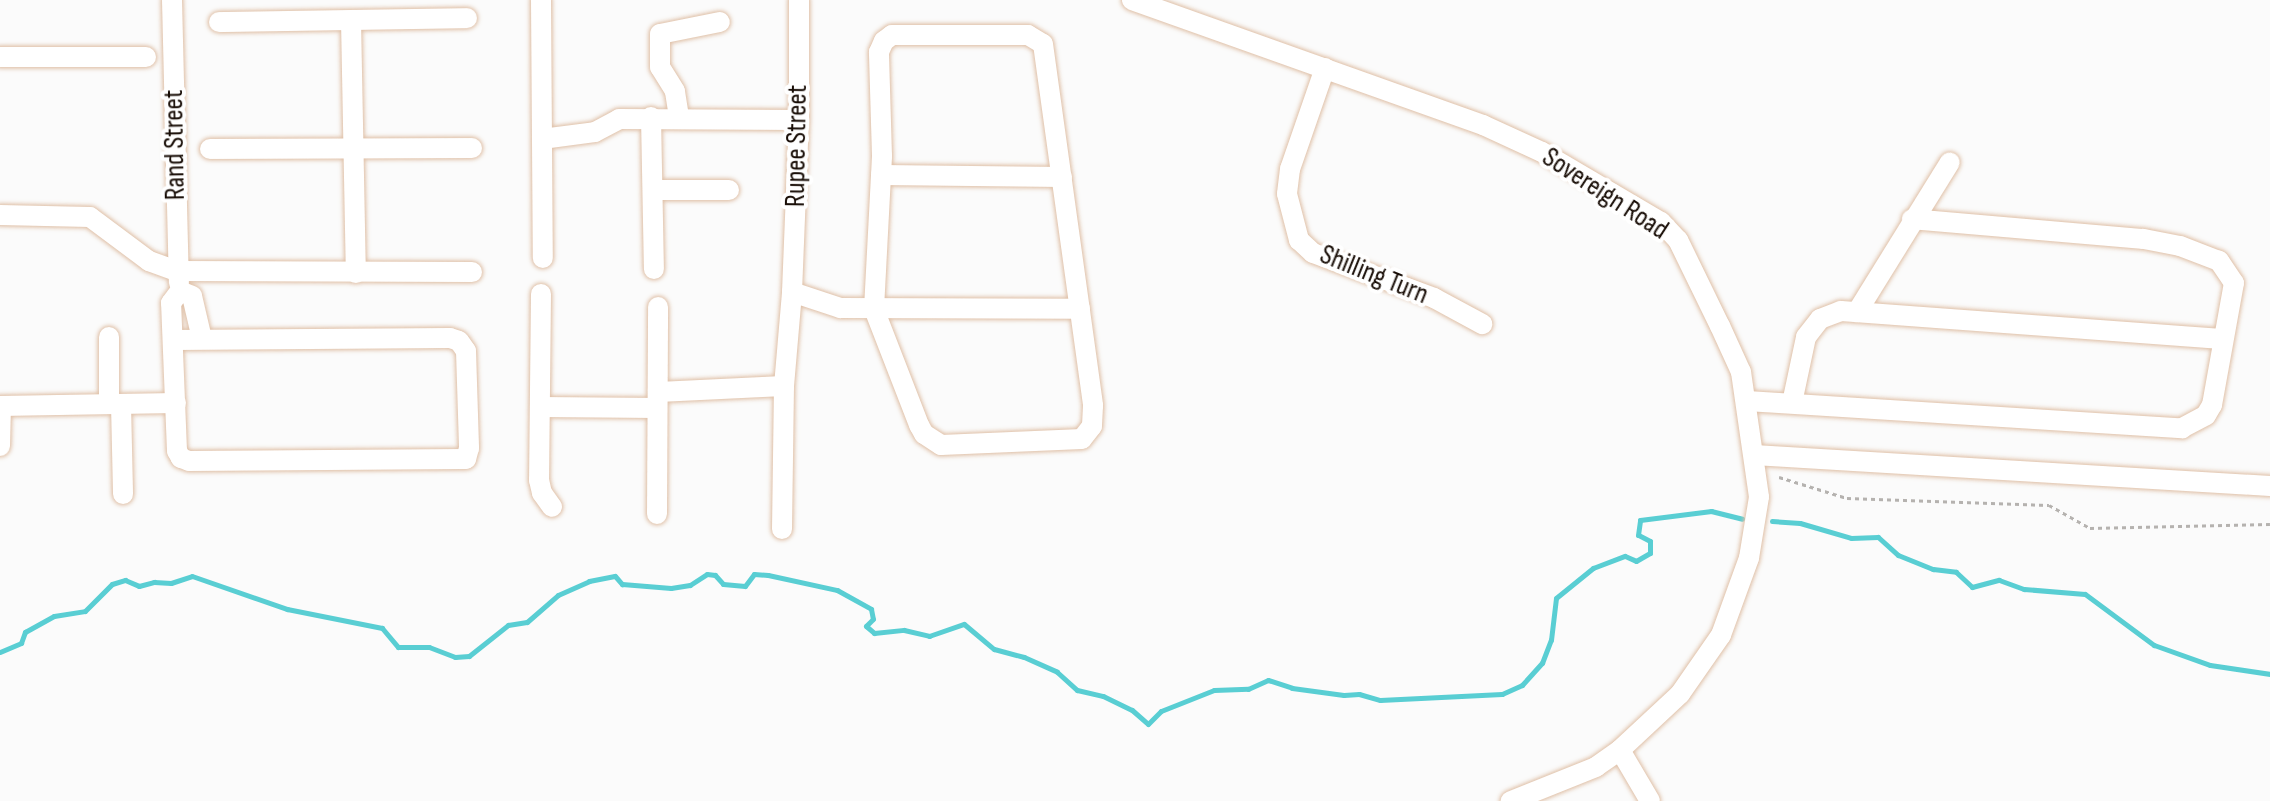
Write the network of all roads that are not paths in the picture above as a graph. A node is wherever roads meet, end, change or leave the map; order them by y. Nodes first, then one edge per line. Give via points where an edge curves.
1 (172, 0) edge
2 (541, 0) edge
3 (799, 0) edge
4 (1132, 0) edge
5 (467, 18) dead end
6 (351, 20) junction
7 (219, 22) dead end
8 (720, 22) dead end
9 (0, 57) edge
10 (146, 57) dead end
11 (1325, 68) junction
12 (651, 117) junction
13 (679, 117) junction
14 (799, 120) junction
15 (542, 139) junction
16 (353, 148) junction
17 (472, 148) dead end
18 (210, 149) dead end
19 (1950, 162) dead end
20 (881, 175) junction
21 (1062, 177) junction
22 (655, 190) junction
23 (729, 190) dead end
24 (0, 215) edge
25 (1912, 219) junction
26 (543, 258) dead end
27 (654, 269) dead end
28 (472, 272) dead end
29 (356, 273) junction
30 (179, 281) junction
31 (792, 292) junction
32 (541, 294) dead end
33 (658, 307) dead end
34 (874, 309) junction
35 (1080, 309) junction
36 (1857, 312) junction
37 (1482, 324) dead end
38 (109, 337) dead end
39 (202, 339) junction
40 (2222, 339) junction
41 (174, 340) junction
42 (784, 386) junction
43 (657, 400) junction
44 (1747, 401) junction
45 (176, 403) junction
46 (1792, 403) junction
47 (115, 404) junction
48 (1, 406) edge
49 (540, 407) junction
50 (0, 446) edge
51 (1756, 464) junction
52 (2270, 486) edge
53 (123, 494) dead end
54 (552, 507) dead end
55 (657, 514) dead end
56 (782, 529) dead end
57 (1620, 750) junction
58 (1511, 801) edge
59 (1650, 801) edge

1 - 30 street, Rand Street
2 - 15 street
3 - 14 street, Rupee Street
4 - 11 street, Sovereign Road
5 - 6 street
6 - 7 street
6 - 16 street
8 - 13 street via 660,34 660,67 675,91
9 - 10 street
11 - 37 street, Shilling Turn via 1290,169 1287,194 1299,240 1323,258 1434,298
11 - 44 street, Sovereign Road via 1514,138 1661,222 1678,240 1720,326 1741,372
12 - 13 street
12 - 15 street via 619,119 595,132
12 - 22 street
13 - 14 street
14 - 31 street, Rupee Street
15 - 26 street
16 - 17 street
16 - 18 street
16 - 29 street
19 - 25 street
20 - 21 street
20 - 21 street via 879,52 884,41 892,35 1028,35 1043,44
20 - 34 street
21 - 35 street
22 - 23 street
22 - 27 street
24 - 30 street via 90,217
25 - 36 street
25 - 40 street via 2143,239 2219,261 2234,283
28 - 29 street
29 - 30 street
30 - 39 street via 192,296
30 - 41 street, Rand Street via 171,303
31 - 34 street via 840,308
31 - 42 street, Rupee Street
32 - 49 street
33 - 43 street
34 - 35 street
34 - 35 street via 924,434 941,445 958,447 1074,441 1089,434 1093,406
36 - 40 street
36 - 46 street via 1829,313 1813,324
38 - 47 street
39 - 41 street
39 - 45 street, Rand Street via 459,341 466,351 466,459 189,461 177,451
40 - 46 street via 2212,405 2201,421 2182,428
41 - 45 street, Rand Street
42 - 43 street
42 - 56 street, Rupee Street
43 - 49 street
43 - 55 street
44 - 46 street
44 - 51 street, Sovereign Road
45 - 47 street
47 - 48 street
47 - 53 street
48 - 50 street
49 - 54 street via 539,480
51 - 52 street
51 - 57 street, Sovereign Road via 1754,536 1721,635 1680,694
57 - 58 street, Sovereign Road via 1596,767
57 - 59 street

